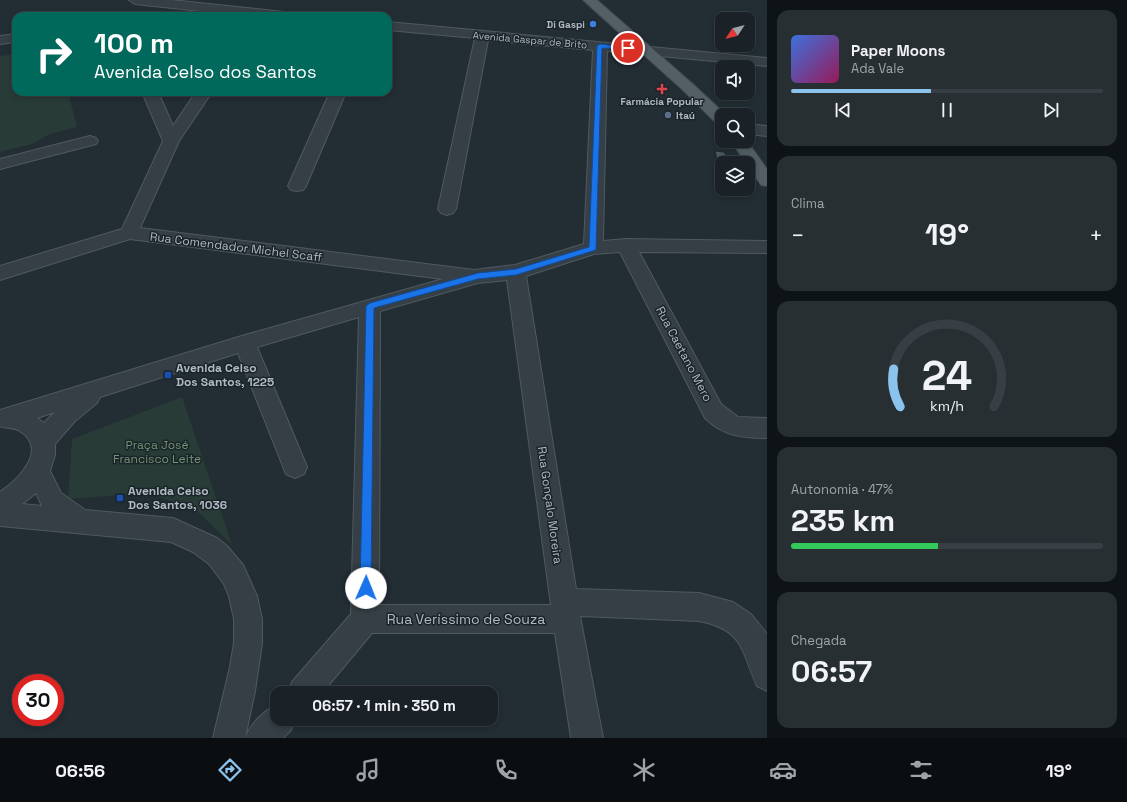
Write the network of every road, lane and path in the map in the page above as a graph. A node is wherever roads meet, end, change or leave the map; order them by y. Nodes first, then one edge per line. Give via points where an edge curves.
1 (136, 0) edge
2 (265, 0) edge
3 (589, 0) edge
4 (215, 9) junction
5 (202, 12) edge
6 (236, 12) edge
7 (258, 12) edge
8 (392, 26) edge
9 (482, 36) junction
10 (12, 38) edge
11 (0, 40) edge
12 (600, 46) junction
13 (642, 49) junction
14 (767, 62) edge
15 (152, 96) edge
16 (201, 96) edge
17 (336, 96) edge
18 (715, 113) edge
19 (755, 130) edge
20 (767, 131) edge
21 (90, 141) dead end
22 (171, 141) junction
23 (744, 148) edge
24 (0, 164) edge
25 (767, 181) edge
26 (297, 186) dead end
27 (447, 210) dead end
28 (129, 234) junction
29 (626, 245) junction
30 (767, 247) edge
31 (593, 248) junction
32 (516, 272) junction
33 (0, 274) edge
34 (478, 276) junction
35 (370, 306) junction
36 (246, 343) junction
37 (103, 387) junction
38 (5, 418) edge
39 (767, 428) edge
40 (42, 442) junction
41 (295, 468) dead end
42 (38, 471) junction
43 (0, 505) edge
44 (0, 514) edge
45 (78, 520) junction
46 (566, 611) junction
47 (365, 619) junction
48 (767, 676) edge
49 (309, 686) edge
50 (273, 726) edge
51 (229, 738) edge
52 (261, 738) edge
53 (586, 738) edge

1 - 4 street
2 - 7 street
3 - 13 main road
4 - 5 street
4 - 6 street
8 - 9 street, Avenida Gaspar de Brito
9 - 12 street, Avenida Gaspar de Brito
9 - 27 street
10 - 11 street
12 - 13 street, Avenida Gaspar de Brito
12 - 31 street
13 - 14 street, Avenida Gaspar de Brito
13 - 18 main road
15 - 22 street
16 - 22 street
17 - 26 street
19 - 20 street
21 - 24 street
22 - 28 street
23 - 25 main road
28 - 33 street, Rua Comendador Michel Scaff
28 - 34 street, Rua Comendador Michel Scaff
29 - 30 street
29 - 31 street
29 - 39 street, Rua Caetano Mero via 713,410 727,424
31 - 32 street
32 - 34 street
32 - 46 street, Rua Gonçalo Moreira
34 - 35 street
35 - 36 street
35 - 47 street
36 - 37 street
36 - 41 street
37 - 38 street
37 - 40 street via 67,414
38 - 40 street via 26,422 35,429
40 - 42 street via 43,450
42 - 43 street via 25,488
42 - 45 street via 52,501
44 - 45 street
45 - 51 street via 173,530 199,541 218,555 236,577 248,610 247,659
46 - 47 street, Rua Veríssimo de Souza
46 - 48 street, Rua Veríssimo de Souza via 699,607 724,612 741,624 755,640
46 - 53 street, Rua Gonçalo Moreira
47 - 49 street
50 - 52 street

